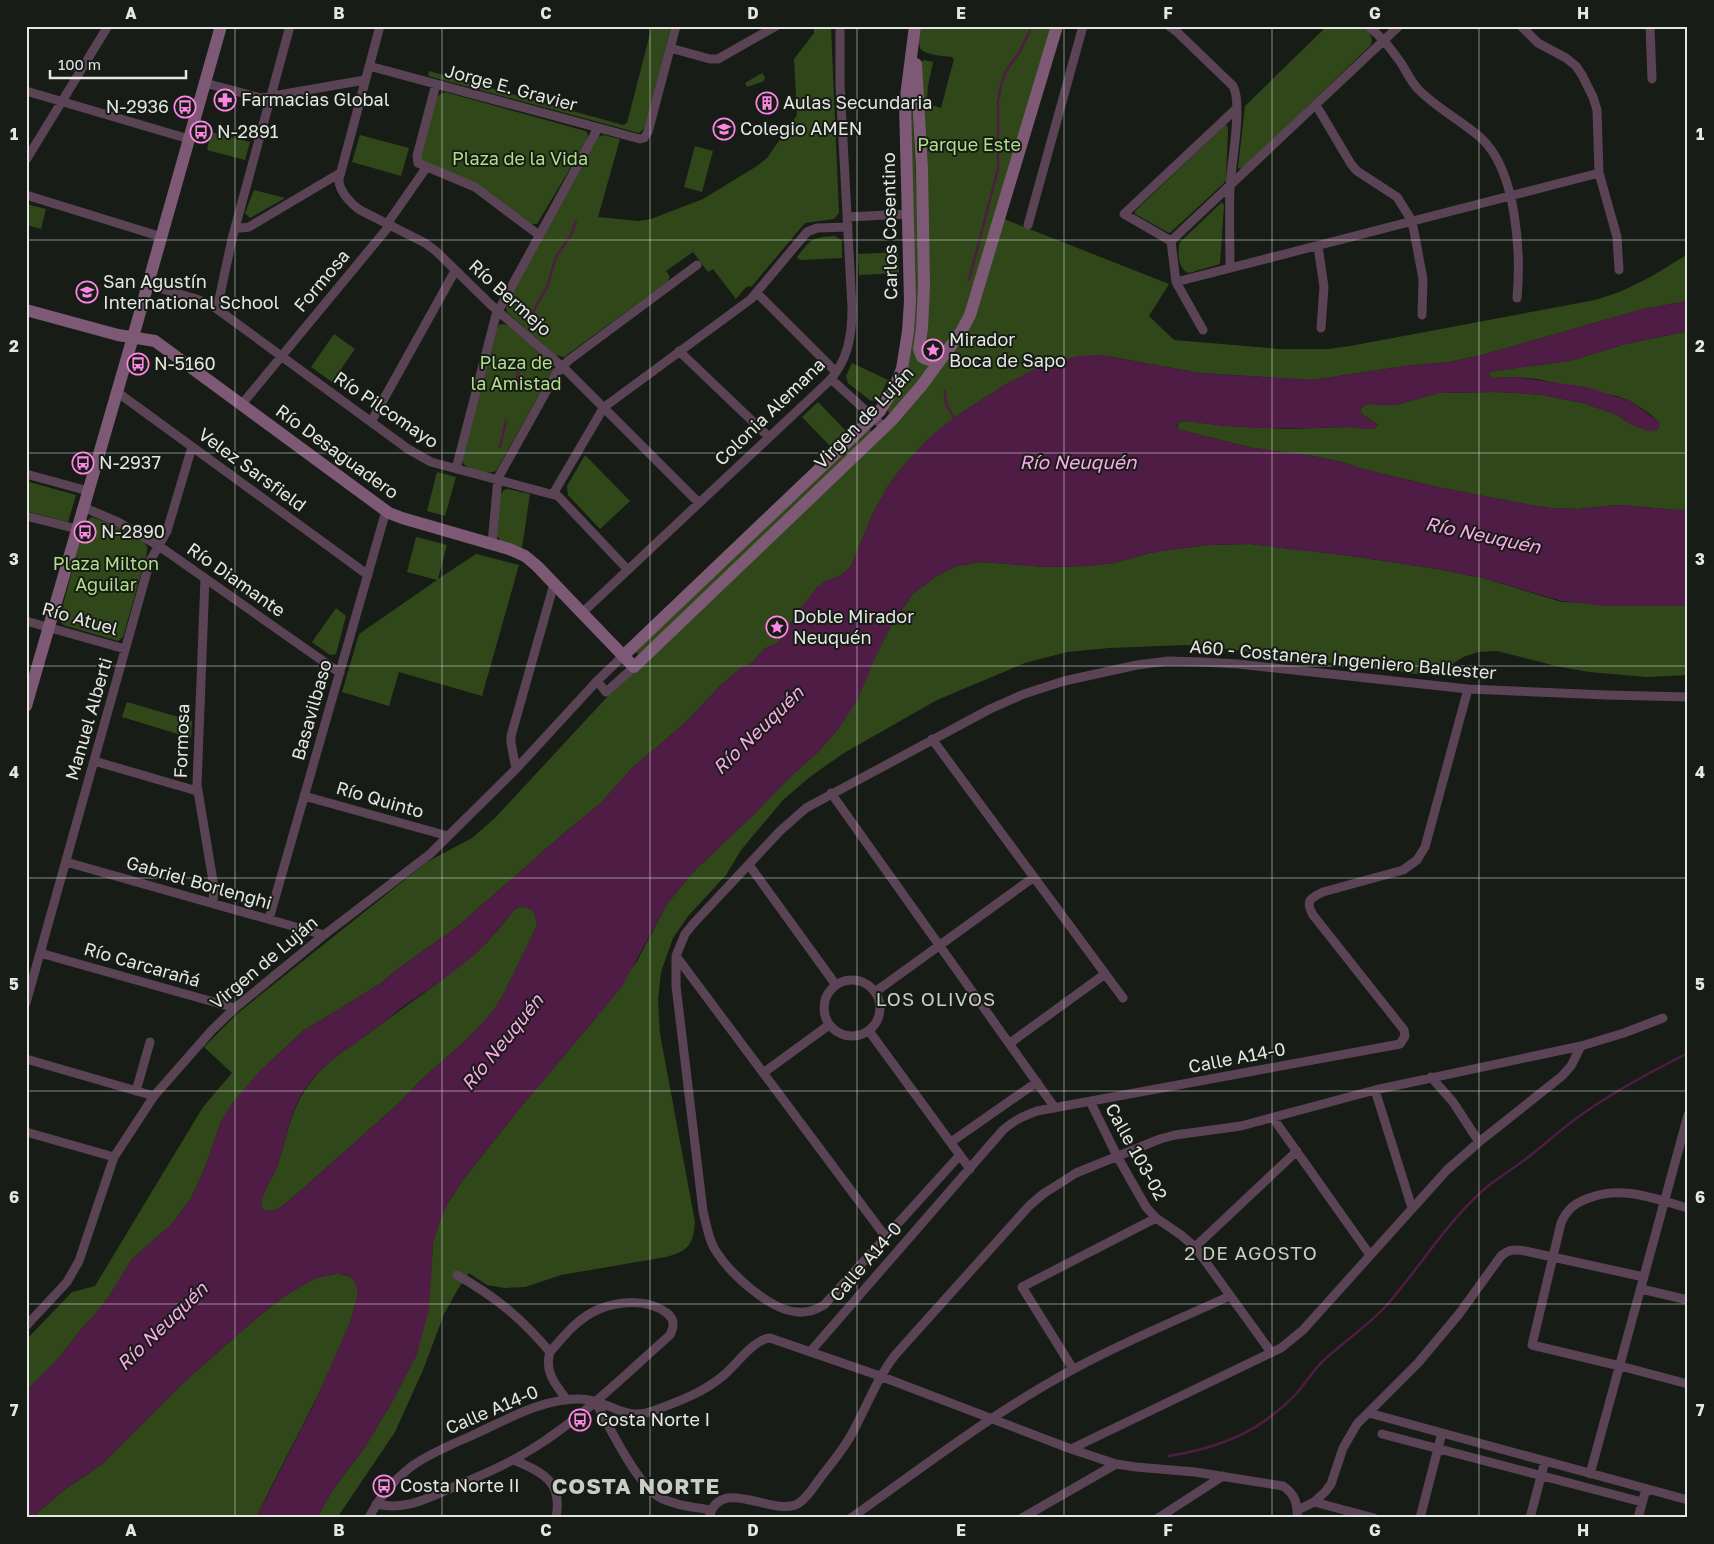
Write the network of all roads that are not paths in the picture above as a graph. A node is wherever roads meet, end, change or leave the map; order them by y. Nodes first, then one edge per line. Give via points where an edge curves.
1 (108, 26) edge
2 (221, 26) edge
3 (290, 26) edge
4 (380, 26) edge
5 (676, 26) edge
6 (776, 26) edge
7 (840, 26) edge
8 (915, 26) edge
9 (1057, 26) edge
10 (1083, 26) edge
11 (1169, 26) edge
12 (1368, 26) edge
13 (1399, 26) edge
14 (1521, 26) edge
15 (1650, 26) edge
16 (1385, 40) junction
17 (670, 48) junction
18 (369, 66) junction
19 (1652, 79) dead end
20 (366, 80) junction
21 (205, 83) junction
22 (436, 84) junction
23 (26, 91) edge
24 (270, 97) junction
25 (62, 102) junction
26 (1316, 105) junction
27 (1237, 108) junction
28 (598, 128) junction
29 (189, 139) junction
30 (26, 160) edge
31 (426, 168) junction
32 (1599, 173) junction
33 (340, 174) junction
34 (1230, 186) junction
35 (26, 196) edge
36 (1511, 196) junction
37 (908, 214) junction
38 (1412, 221) junction
39 (847, 222) junction
40 (388, 224) junction
41 (1028, 225) dead end
42 (235, 227) junction
43 (539, 235) junction
44 (162, 237) junction
45 (1171, 241) junction
46 (1318, 246) junction
47 (697, 264) dead end
48 (1230, 268) junction
49 (1619, 270) dead end
50 (456, 271) junction
51 (1176, 282) junction
52 (148, 285) junction
53 (757, 293) junction
54 (1517, 298) dead end
55 (217, 309) junction
56 (26, 310) edge
57 (498, 311) junction
58 (1422, 315) dead end
59 (1321, 328) dead end
60 (1204, 330) dead end
61 (133, 337) junction
62 (679, 351) junction
63 (945, 354) junction
64 (281, 356) junction
65 (562, 366) junction
66 (833, 376) junction
67 (117, 392) junction
68 (242, 404) junction
69 (604, 408) junction
70 (874, 417) junction
71 (371, 422) junction
72 (884, 427) junction
73 (769, 437) junction
74 (192, 447) junction
75 (456, 469) junction
76 (26, 474) edge
77 (497, 480) junction
78 (88, 491) junction
79 (553, 494) junction
80 (699, 503) junction
81 (83, 507) junction
82 (386, 511) junction
83 (26, 516) edge
84 (77, 529) junction
85 (492, 544) junction
86 (159, 546) junction
87 (628, 570) junction
88 (368, 575) junction
89 (205, 578) junction
90 (554, 584) junction
91 (582, 613) junction
92 (26, 621) edge
93 (49, 627) junction
94 (125, 649) junction
95 (623, 656) junction
96 (634, 667) junction
97 (340, 673) junction
98 (596, 681) junction
99 (1468, 689) junction
100 (1688, 697) edge
101 (26, 706) edge
102 (932, 740) junction
103 (94, 761) junction
104 (516, 769) junction
105 (197, 790) junction
106 (831, 793) junction
107 (304, 796) junction
108 (448, 836) junction
109 (66, 862) junction
110 (749, 865) junction
111 (1034, 877) junction
112 (213, 904) junction
113 (269, 919) junction
114 (324, 934) junction
115 (940, 945) junction
116 (40, 953) junction
117 (676, 956) junction
118 (31, 971) edge
119 (1105, 974) junction
120 (836, 985) junction
121 (875, 992) junction
122 (1123, 998) dead end
123 (26, 1004) edge
124 (235, 1008) junction
125 (1663, 1018) dead end
126 (829, 1025) junction
127 (869, 1031) junction
128 (150, 1042) dead end
129 (1010, 1044) junction
130 (1581, 1046) junction
131 (26, 1059) edge
132 (763, 1073) junction
133 (1431, 1077) junction
134 (1037, 1082) junction
135 (1375, 1090) junction
136 (136, 1091) junction
137 (154, 1096) junction
138 (1090, 1101) junction
139 (1055, 1108) junction
140 (1688, 1115) edge
141 (1273, 1118) junction
142 (26, 1132) edge
143 (951, 1142) junction
144 (1479, 1142) junction
145 (1297, 1151) junction
146 (960, 1155) junction
147 (1117, 1156) junction
148 (114, 1157) junction
149 (970, 1169) junction
150 (1664, 1202) junction
151 (1412, 1208) junction
152 (1688, 1208) edge
153 (1156, 1218) junction
154 (885, 1236) junction
155 (1195, 1247) junction
156 (1370, 1255) junction
157 (1553, 1257) junction
158 (457, 1275) dead end
159 (1644, 1277) junction
160 (1641, 1288) junction
161 (1230, 1296) junction
162 (1688, 1300) edge
163 (26, 1326) edge
164 (550, 1352) junction
165 (810, 1352) junction
166 (1271, 1352) junction
167 (1620, 1366) junction
168 (1073, 1369) junction
169 (880, 1376) junction
170 (1688, 1384) edge
171 (567, 1400) junction
172 (595, 1402) junction
173 (1369, 1413) junction
174 (992, 1418) junction
175 (1442, 1433) junction
176 (1382, 1434) dead end
177 (1071, 1449) junction
178 (1438, 1449) junction
179 (514, 1460) junction
180 (1546, 1461) junction
181 (1116, 1464) junction
182 (1590, 1474) junction
183 (1223, 1476) junction
184 (1542, 1476) junction
185 (1646, 1488) junction
186 (1688, 1500) edge
187 (1314, 1502) junction
188 (1642, 1502) junction
189 (376, 1504) junction
190 (710, 1514) edge
191 (1297, 1514) edge
192 (369, 1518) edge
193 (556, 1518) edge
194 (851, 1518) edge
195 (1022, 1518) edge
196 (1158, 1518) edge
197 (1374, 1518) edge
198 (1420, 1518) edge
199 (1530, 1518) edge
200 (1638, 1518) edge

1 - 25 street
2 - 21 street
3 - 24 street
4 - 18 street
5 - 17 street
6 - 17 street via 718,59
7 - 39 street, Colonia Alemana
8 - 37 street, Carlos Cosentino via 905,104
8 - 63 street via 924,285 919,351 922,357 931,360
9 - 63 street, Virgen de Luján via 969,318
10 - 41 street
11 - 27 street via 1233,86
12 - 16 street
13 - 16 street
14 - 32 street via 1538,43 1576,66 1589,87 1597,110
15 - 19 street
16 - 26 street
16 - 36 street via 1416,87 1483,140 1500,168
17 - 28 street, Jorge E. Gravier via 644,138
18 - 20 street
18 - 22 street, Jorge E. Gravier
20 - 24 street
20 - 33 street
21 - 24 street via 252,96
21 - 29 street
22 - 28 street, Jorge E. Gravier
22 - 31 street via 416,158
23 - 25 street
24 - 42 street
25 - 29 street
25 - 30 street
26 - 34 street
26 - 38 street via 1350,164 1397,197
27 - 34 street
27 - 45 street via 1124,214
28 - 43 street
29 - 44 street
31 - 40 street, Formosa
31 - 43 street via 474,187
32 - 36 street
32 - 49 street via 1617,237
33 - 40 street, Río Bermejo via 339,186 351,202
33 - 42 street via 249,227
34 - 45 street
34 - 48 street
35 - 44 street
36 - 38 street
36 - 54 street via 1519,253
37 - 39 street
37 - 70 street, Carlos Cosentino via 910,301 907,346 896,382 884,406
38 - 46 street
38 - 58 street via 1423,279
39 - 53 street via 804,234
39 - 66 street, Colonia Alemana via 851,333 844,358
40 - 50 street, Río Bermejo via 429,246
40 - 64 street, Formosa
42 - 55 street
43 - 57 street
44 - 52 street
45 - 51 street
46 - 48 street
46 - 59 street via 1324,287
47 - 65 street
48 - 51 street
50 - 57 street, Río Bermejo
50 - 71 street
51 - 60 street
52 - 55 street, Río Pilcomayo via 201,300
52 - 61 street
53 - 62 street
53 - 66 street
55 - 64 street, Río Pilcomayo
56 - 61 street, Río Desaguadero
57 - 65 street, Río Bermejo
57 - 75 street
61 - 67 street
61 - 68 street, Río Desaguadero via 160,344
62 - 69 street
62 - 73 street
63 - 72 street, Virgen de Luján via 914,395
64 - 68 street, Formosa
64 - 71 street, Río Pilcomayo
65 - 69 street, Río Bermejo
65 - 77 street
66 - 70 street
66 - 73 street, Colonia Alemana
67 - 74 street, Velez Sarsfield
67 - 78 street
68 - 82 street, Río Desaguadero
69 - 79 street
69 - 80 street, Río Bermejo
70 - 72 street
70 - 95 street, Virgen de Luján
71 - 75 street, Río Pilcomayo via 419,456
72 - 96 street, Virgen de Luján
73 - 80 street, Colonia Alemana
74 - 86 street, Manuel Alberti via 167,531
74 - 88 street, Velez Sarsfield
75 - 77 street, Río Pilcomayo
76 - 78 street
77 - 79 street, Río Pilcomayo
77 - 85 street
78 - 81 street
79 - 87 street, Río Pilcomayo via 564,500
80 - 87 street, Colonia Alemana
81 - 84 street
81 - 86 street, Río Diamante via 118,522
82 - 85 street, Río Desaguadero
82 - 88 street, Basavilbaso
83 - 84 street
84 - 93 street
85 - 90 street, Río Desaguadero via 525,556
86 - 89 street, Río Diamante
86 - 94 street, Manuel Alberti via 150,561
87 - 91 street, Colonia Alemana
88 - 97 street, Basavilbaso
89 - 97 street, Río Diamante
89 - 105 street, Formosa
90 - 91 street, Río Desaguadero
90 - 104 street via 511,736
91 - 95 street, Río Desaguadero
92 - 93 street, Río Atuel
93 - 94 street, Río Atuel
93 - 101 street
94 - 103 street, Manuel Alberti
95 - 96 street, Río Desaguadero
95 - 98 street, Virgen de Luján
96 - 98 street, Virgen de Luján via 606,692
97 - 107 street, Basavilbaso
98 - 104 street, Virgen de Luján
99 - 100 street, A60 - Costanera Ingeniero Ballester
99 - 102 street, A60 - Costanera Ingeniero Ballester via 1238,664 1168,661 1064,681 990,709
99 - 138 street, Calle A14-0 via 1425,847 1417,860 1403,870 1323,892 1313,896 1309,902 1313,915 1404,1030 1405,1036 1400,1044
102 - 106 street, A60 - Costanera Ingeniero Ballester
102 - 111 street
103 - 105 street
103 - 109 street, Manuel Alberti
104 - 108 street, Virgen de Luján
105 - 112 street, Formosa via 214,887
106 - 110 street, A60 - Costanera Ingeniero Ballester via 792,818
106 - 115 street
107 - 108 street, Río Quinto
107 - 113 street, Basavilbaso
108 - 114 street, Virgen de Luján via 420,862
109 - 112 street, Gabriel Borlenghi
109 - 116 street, Manuel Alberti
110 - 117 street, A60 - Costanera Ingeniero Ballester via 693,924
110 - 120 street
111 - 115 street
111 - 119 street
112 - 113 street, Gabriel Borlenghi
113 - 114 street, Gabriel Borlenghi
114 - 124 street, Virgen de Luján
115 - 121 street
115 - 129 street
116 - 118 street, Manuel Alberti
116 - 124 street, Río Carcarañá
117 - 132 street
117 - 154 street via 678,1000 703,1211 714,1247 721,1258 763,1298 786,1309 806,1312 824,1305
118 - 123 street, Manuel Alberti
119 - 122 street
119 - 129 street
120 - 121 street via 854,980 864,982
120 - 126 street via 825,999 825,1017
121 - 127 street via 880,1015
124 - 137 street, Virgen de Luján
125 - 130 street
126 - 127 street via 852,1037
126 - 132 street
127 - 143 street
128 - 136 street
129 - 134 street
130 - 133 street
130 - 144 street via 1562,1076
131 - 136 street
132 - 154 street
133 - 135 street
133 - 144 street via 1453,1102
134 - 139 street
134 - 143 street
135 - 141 street
135 - 151 street
136 - 137 street
137 - 148 street, Virgen de Luján
138 - 139 street, Calle A14-0
138 - 147 street, Calle 103-02
139 - 149 street, Calle A14-0 via 1037,1111 1012,1122
140 - 150 street
141 - 145 street
141 - 147 street via 1175,1135
142 - 148 street
143 - 146 street
144 - 151 street via 1447,1170
145 - 155 street
145 - 156 street
146 - 149 street
146 - 154 street
147 - 153 street, Calle 103-02 via 1146,1207
147 - 169 street via 1076,1173 1029,1206 907,1341
148 - 163 street, Virgen de Luján via 76,1268
149 - 165 street, Calle A14-0
150 - 152 street
150 - 157 street via 1618,1192 1579,1201 1564,1214
150 - 159 street
151 - 156 street
153 - 155 street, Calle 103-02
153 - 168 street via 1022,1287
155 - 161 street, Calle 103-02
156 - 166 street via 1303,1330
157 - 159 street
157 - 167 street via 1532,1345
157 - 173 street via 1517,1249 1506,1252 1418,1363
158 - 164 street via 508,1308
159 - 160 street
160 - 162 street
160 - 167 street
161 - 166 street, Calle 103-02
161 - 168 street
164 - 171 street via 549,1374
164 - 172 street via 580,1320 608,1306 646,1304 661,1309 672,1318 674,1323 670,1335
165 - 169 street
165 - 172 street, Calle A14-0 via 765,1338 723,1376 702,1390 641,1415
166 - 177 street
167 - 170 street
167 - 182 street
168 - 174 street
169 - 174 street
169 - 190 street via 850,1438 801,1502 787,1507 734,1498 721,1501
171 - 172 street, Calle A14-0
171 - 189 street, Calle A14-0 via 512,1417 432,1455 401,1475
172 - 179 street
172 - 190 street via 646,1487 660,1498
173 - 175 street
173 - 187 street via 1349,1436 1331,1484
174 - 177 street
174 - 194 street
175 - 178 street
175 - 180 street
176 - 178 street
177 - 181 street
178 - 184 street
178 - 198 street
179 - 189 street via 420,1502 398,1507
179 - 193 street via 537,1470 554,1485 558,1502
180 - 182 street
180 - 184 street
181 - 183 street
181 - 195 street
182 - 185 street
183 - 191 street via 1283,1486 1293,1495
183 - 196 street
184 - 188 street
184 - 199 street
185 - 186 street
185 - 188 street
187 - 191 street
187 - 197 street
188 - 200 street
189 - 192 street, Calle A14-0

